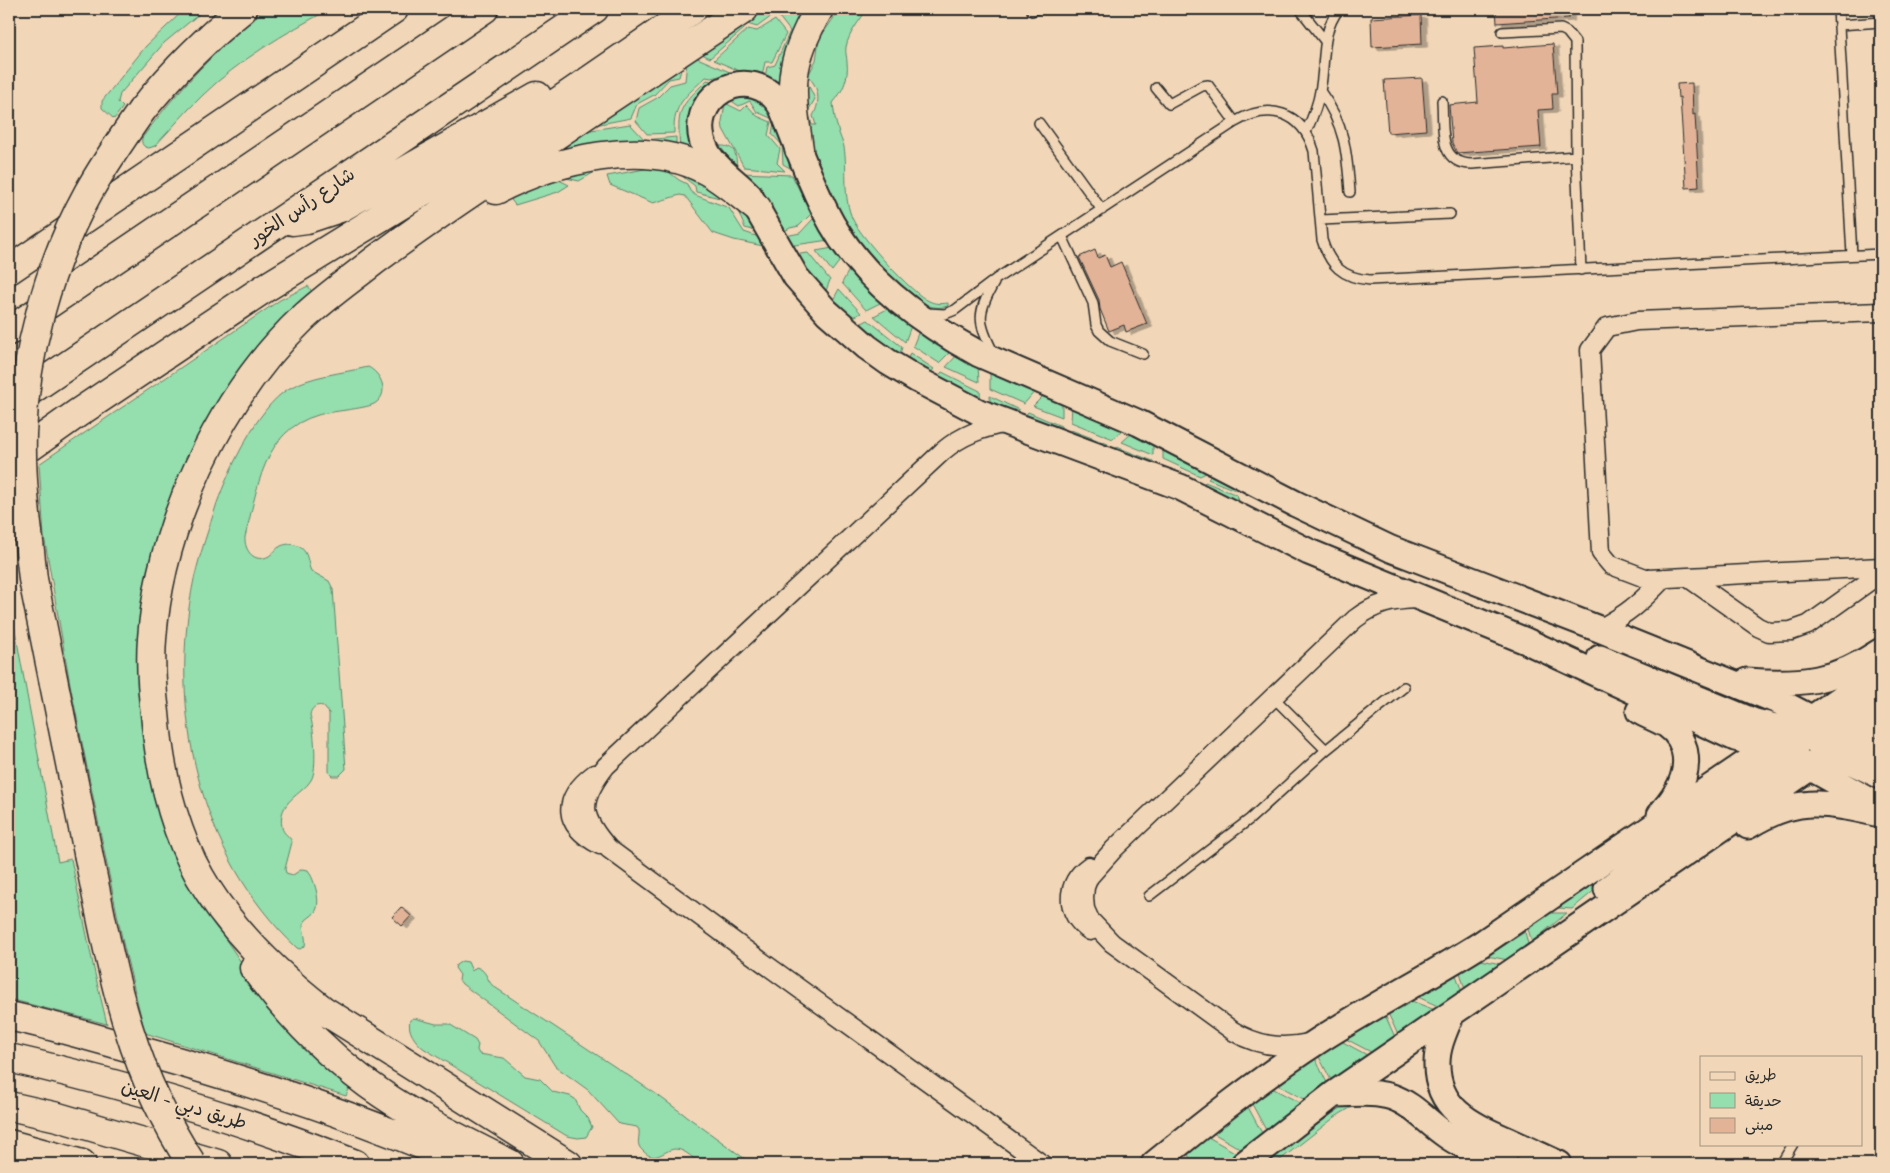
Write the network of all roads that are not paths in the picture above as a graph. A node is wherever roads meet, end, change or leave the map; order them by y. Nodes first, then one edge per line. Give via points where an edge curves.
1 (243, 9) edge
2 (394, 9) edge
3 (484, 9) edge
4 (594, 9) edge
5 (674, 9) edge
6 (693, 9) edge
7 (744, 9) edge
8 (819, 9) edge
9 (1300, 9) edge
10 (1339, 9) edge
11 (1838, 9) edge
12 (1881, 22) edge
13 (1839, 25) junction
14 (1502, 32) dead end
15 (1325, 41) junction
16 (1156, 88) dead end
17 (1320, 92) junction
18 (1442, 101) dead end
19 (1235, 122) junction
20 (1039, 123) dead end
21 (1306, 132) junction
22 (798, 148) junction
23 (1576, 156) junction
24 (1350, 192) dead end
25 (757, 208) junction
26 (1102, 210) junction
27 (1450, 214) dead end
28 (1321, 220) junction
29 (281, 222) junction
30 (1062, 236) junction
31 (1881, 254) edge
32 (1852, 255) junction
33 (372, 263) junction
34 (9, 270) edge
35 (1581, 270) junction
36 (996, 279) junction
37 (906, 306) junction
38 (1881, 312) edge
39 (9, 331) edge
40 (1143, 354) dead end
41 (999, 363) junction
42 (9, 405) edge
43 (1007, 423) junction
44 (9, 462) edge
45 (1881, 567) edge
46 (1881, 573) edge
47 (1687, 577) junction
48 (1664, 578) junction
49 (1419, 599) junction
50 (1599, 629) junction
51 (1526, 642) junction
52 (1881, 650) edge
53 (1881, 670) edge
54 (1725, 679) junction
55 (1404, 687) dead end
56 (1881, 696) edge
57 (1273, 697) junction
58 (1881, 719) edge
59 (1812, 742) junction
60 (1326, 750) junction
61 (1881, 754) edge
62 (1881, 776) edge
63 (1881, 807) edge
64 (1881, 814) edge
65 (1648, 829) junction
66 (1673, 864) junction
67 (208, 890) junction
68 (1149, 896) dead end
69 (1570, 934) junction
70 (1451, 1015) junction
71 (9, 1016) edge
72 (1319, 1040) junction
73 (9, 1058) edge
74 (1334, 1094) junction
75 (9, 1106) edge
76 (9, 1144) edge
77 (1792, 1146) edge
78 (82, 1164) edge
79 (192, 1164) edge
80 (218, 1164) edge
81 (355, 1164) edge
82 (467, 1164) edge
83 (510, 1164) edge
84 (568, 1164) edge
85 (1042, 1164) edge
86 (1154, 1164) edge
87 (1244, 1164) edge
88 (1505, 1164) edge
89 (1560, 1164) edge
90 (1781, 1164) edge

1 - 79 highway, bridge via 163,84 113,151 88,194 66,239 35,334 22,433 23,483 33,579 113,974 134,1049 166,1121
2 - 34 highway
3 - 39 highway
4 - 29 highway, شارع رأس الخور
5 - 29 highway via 503,116 340,208 307,219
6 - 44 highway via 486,151 266,288
7 - 33 highway via 428,221
8 - 22 highway via 797,54 793,71 792,106
9 - 15 lane
10 - 15 lane via 1329,24
11 - 13 lane
12 - 13 lane
13 - 32 lane
14 - 23 lane via 1554,29 1572,36 1575,49
15 - 17 lane
16 - 19 lane via 1169,104 1208,85
17 - 21 lane
17 - 24 lane via 1330,104 1342,132
18 - 23 lane via 1446,148 1459,162 1472,164
19 - 21 lane via 1254,112 1274,111 1292,118
19 - 26 lane
20 - 26 lane
21 - 28 lane via 1314,150
22 - 25 street via 778,101 766,91 743,84 726,88 711,98 700,122 707,153
22 - 37 street via 823,206 844,243
23 - 35 lane
25 - 33 highway via 706,170 690,164 641,154 600,157 539,172 507,184
25 - 43 street via 796,277 846,330 918,380
26 - 30 lane
27 - 28 lane
28 - 35 lane via 1322,240 1330,259 1347,275 1362,280
29 - 42 highway, شارع رأس الخور
30 - 36 lane
30 - 40 lane via 1093,303 1099,331 1110,340
31 - 32 lane
32 - 35 lane
33 - 67 highway via 339,286 302,319 251,376 225,414 199,466 167,554 152,641 157,738 180,832
36 - 37 lane via 945,314 930,314
36 - 41 lane via 981,307 980,317
37 - 41 street via 948,336
38 - 48 street via 1637,321 1607,327 1590,350 1601,553 1611,565 1648,579
41 - 50 street via 1139,423 1391,549
43 - 49 street via 1180,487 1308,552
43 - 85 street via 961,437 943,451 606,766 590,788 586,810 594,832 609,849
45 - 47 street
46 - 47 street via 1808,626 1769,632
47 - 48 street
48 - 50 street via 1638,605
49 - 51 street
49 - 57 street via 1394,600 1366,610
50 - 54 street
51 - 59 street via 1545,635 1755,722
51 - 65 street via 1548,665 1668,726 1682,741 1686,754 1682,782
52 - 54 street via 1854,667 1814,680 1786,683
53 - 59 street
54 - 59 street via 1780,702
55 - 60 lane
56 - 59 street
57 - 60 lane
57 - 72 street via 1114,849 1085,887 1085,909 1090,920 1112,943 1245,1039 1272,1047
58 - 59 street
59 - 61 street
59 - 62 street
59 - 63 street
59 - 65 street
59 - 66 street
59 - 69 street via 1594,898
60 - 68 lane via 1269,803
64 - 66 street via 1832,804 1790,807 1759,820 1700,855
65 - 72 street via 1481,944
66 - 69 street
67 - 83 highway via 226,930 259,976 335,1058 406,1110
67 - 84 highway via 242,934 295,988 324,1010
69 - 70 street
70 - 74 street
70 - 89 street via 1436,1062 1441,1087 1452,1107 1481,1129
71 - 82 highway via 270,1088 347,1115
72 - 86 street
73 - 81 highway, طريق دبي - العين via 134,1088 230,1118
74 - 87 street
74 - 88 street via 1394,1097 1460,1144
75 - 80 highway via 58,1117
76 - 78 highway
77 - 90 lane

